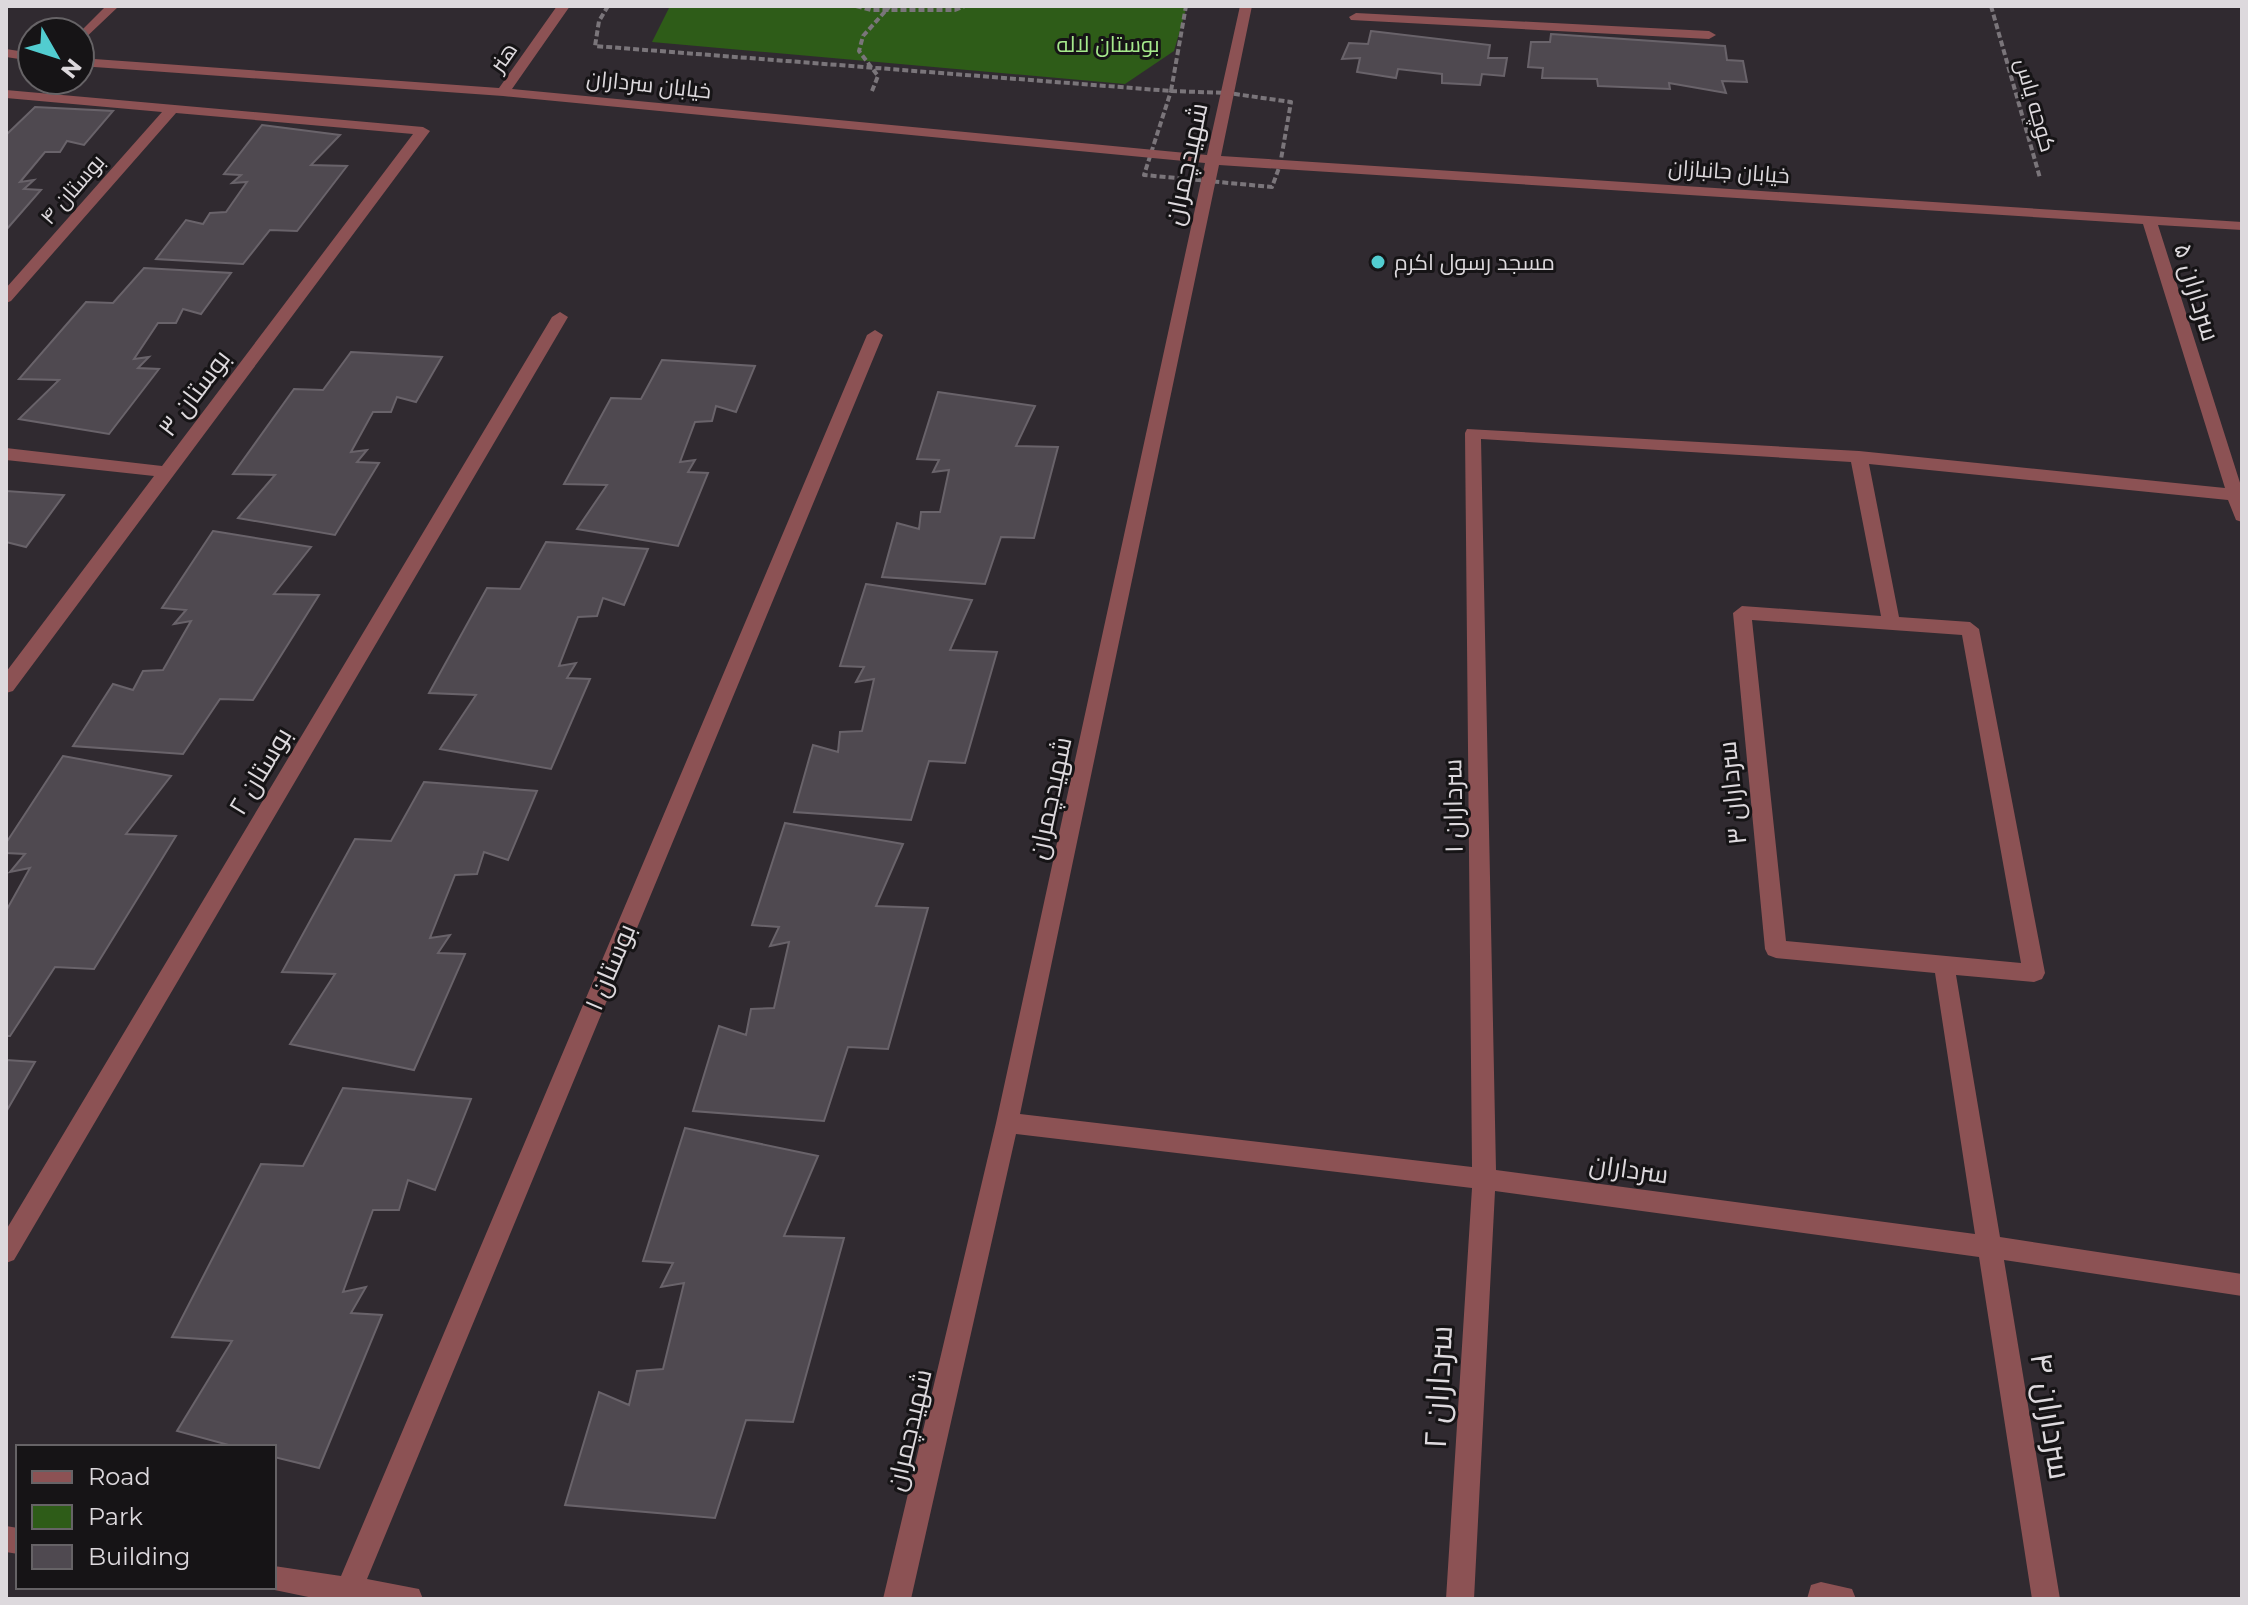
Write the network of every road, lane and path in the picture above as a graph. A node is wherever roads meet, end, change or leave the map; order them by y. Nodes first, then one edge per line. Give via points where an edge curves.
1 (113, 6) edge
2 (564, 6) edge
3 (608, 6) edge
4 (856, 6) edge
5 (965, 6) edge
6 (1186, 6) edge
7 (1246, 6) edge
8 (1498, 6) edge
9 (1991, 6) edge
10 (889, 8) edge
11 (1356, 17) dead end
12 (96, 23) edge
13 (1497, 23) junction
14 (1709, 35) dead end
15 (96, 63) edge
16 (872, 68) junction
17 (503, 92) junction
18 (6, 94) edge
19 (171, 110) junction
20 (860, 126) junction
21 (1214, 160) junction
22 (2050, 214) junction
23 (2149, 220) junction
24 (2242, 226) edge
25 (6, 298) edge
26 (560, 317) dead end
27 (875, 335) dead end
28 (6, 454) edge
29 (1859, 457) junction
30 (168, 472) junction
31 (2235, 495) junction
32 (2242, 516) edge
33 (1891, 622) junction
34 (6, 686) edge
35 (1944, 964) junction
36 (1007, 1123) junction
37 (1484, 1178) junction
38 (1989, 1245) junction
39 (6, 1252) edge
40 (2242, 1285) edge
41 (276, 1579) edge
42 (347, 1594) edge
43 (409, 1599) edge
44 (897, 1599) edge
45 (1460, 1599) edge
46 (1821, 1599) edge
47 (1842, 1599) edge
48 (2046, 1599) edge

1 - 12 street
2 - 17 street, هنر
3 - 16 path via 595,46
4 - 10 path
5 - 10 path
6 - 16 path via 1171,91
7 - 21 street, شهیدچمران
8 - 13 street
9 - 22 path, کوچه یاس
10 - 16 path via 863,36 859,51
11 - 13 street
13 - 14 street
15 - 17 street, خیابان سرداران
16 - 20 path via 878,76
17 - 20 street, خیابان سرداران
18 - 19 street
19 - 25 street, بوستان ۴
19 - 30 street, بوستان ۳ via 423,131
20 - 21 street, خیابان سرداران
21 - 22 street, خیابان جانبازان
21 - 36 street, شهیدچمران
22 - 23 street, خیابان جانبازان
23 - 24 street, خیابان جانبازان
23 - 31 street, سرداران ۵
26 - 39 street, بوستان ۲
27 - 42 street, بوستان ۱
28 - 30 street
29 - 31 street
29 - 33 street
29 - 37 street, سرداران ۱ via 1473,433
30 - 34 street, بوستان ۳
31 - 32 street, سرداران ۵
33 - 35 street, سرداران ۳ via 1970,629 2034,973
33 - 35 street, سرداران ۳ via 1742,613 1776,949
35 - 38 street
36 - 37 street, سرداران
36 - 44 street, شهیدچمران
37 - 38 street, سرداران
37 - 45 street, سرداران ۲
38 - 40 street, سرداران
38 - 48 street, سرداران ۴
41 - 42 street
42 - 43 street
46 - 47 street

